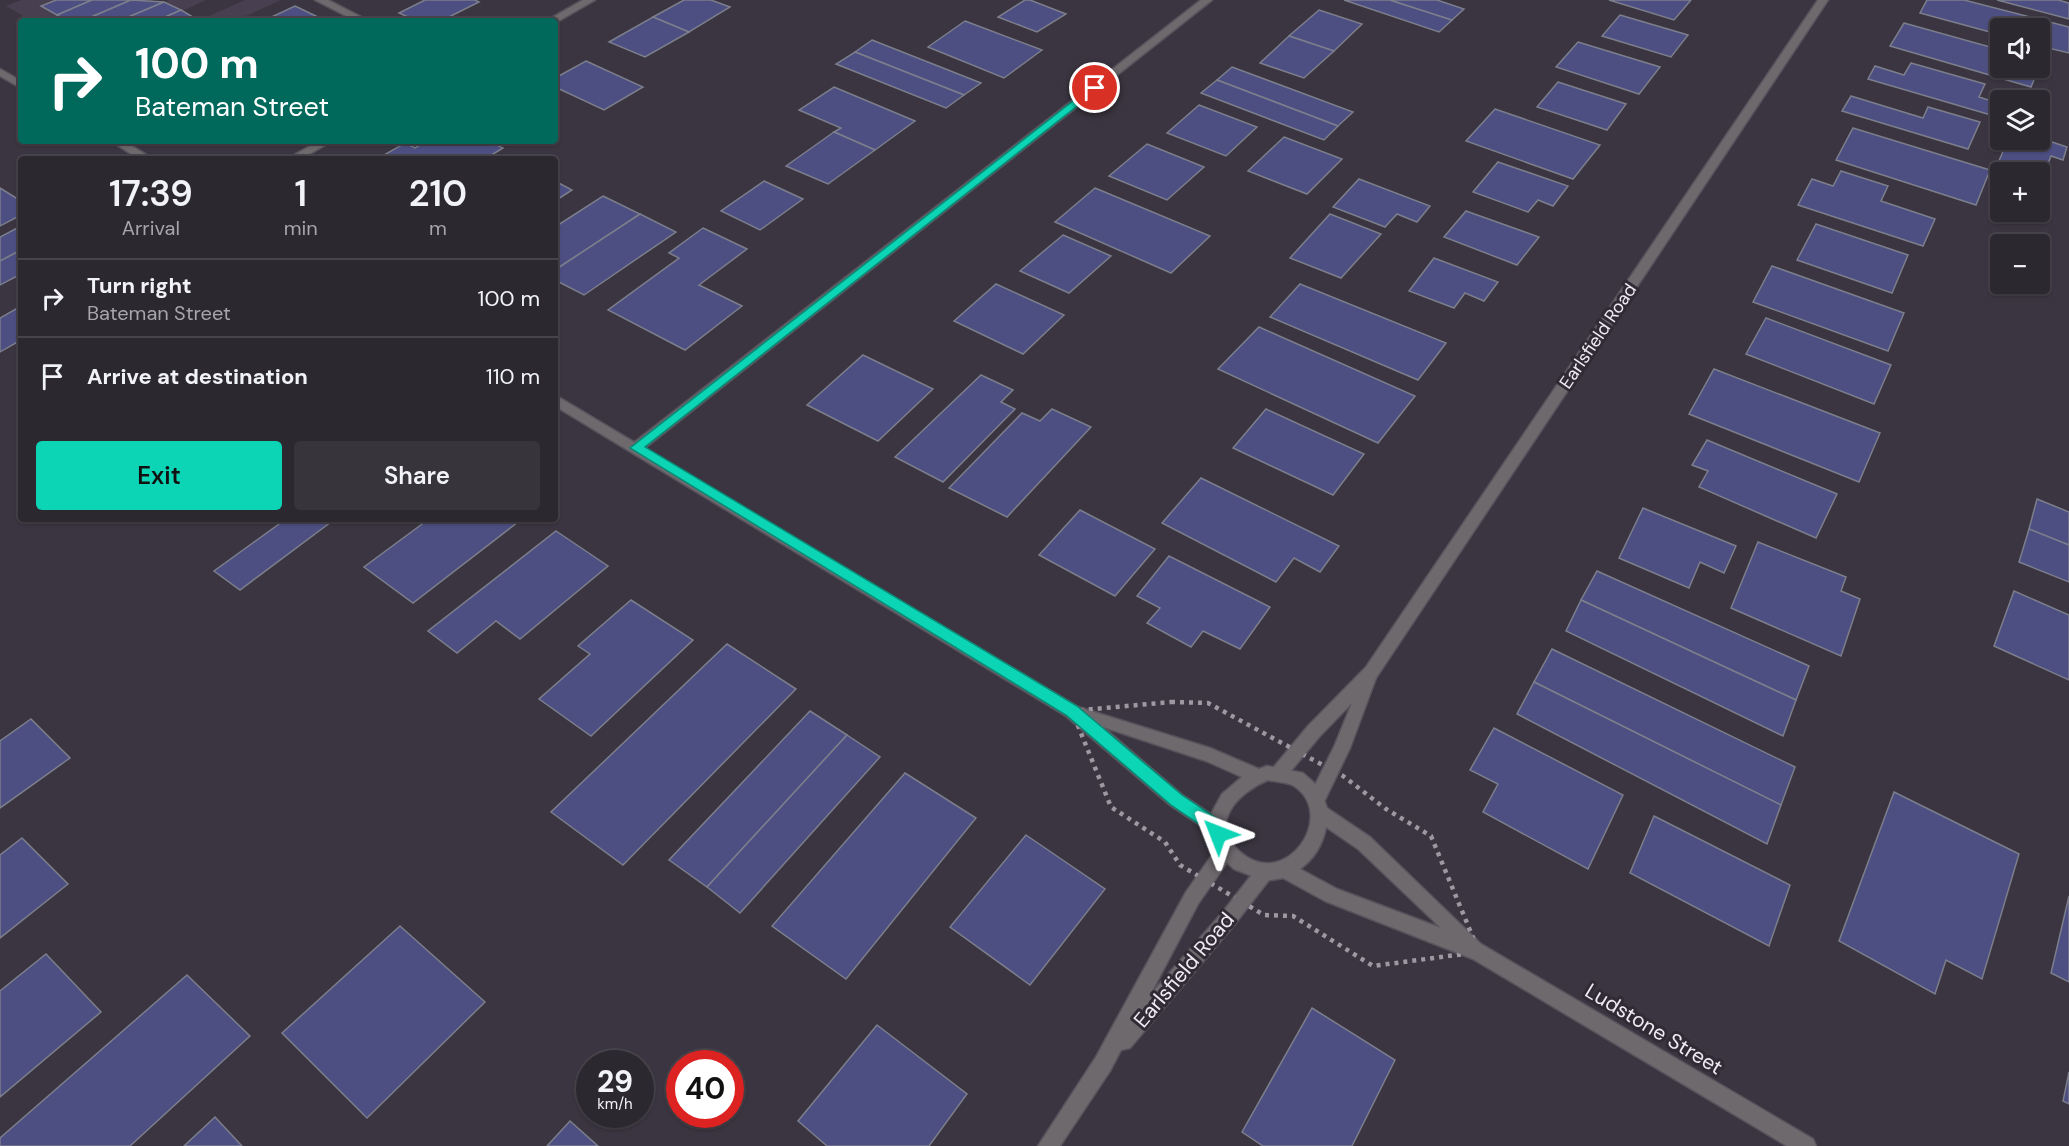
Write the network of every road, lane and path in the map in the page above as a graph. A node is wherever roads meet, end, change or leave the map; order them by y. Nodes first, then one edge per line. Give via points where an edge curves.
1 (320, 0) edge
2 (590, 0) edge
3 (1207, 0) edge
4 (1823, 0) edge
5 (358, 18) edge
6 (557, 18) edge
7 (0, 72) edge
8 (18, 83) edge
9 (122, 144) edge
10 (321, 144) edge
11 (142, 156) edge
12 (299, 156) edge
13 (558, 402) edge
14 (636, 448) junction
15 (1372, 672) junction
16 (1072, 711) junction
17 (1279, 773) junction
18 (1256, 776) junction
19 (1319, 806) junction
20 (1216, 827) junction
21 (1225, 851) junction
22 (1285, 870) junction
23 (1263, 874) junction
24 (1479, 952) junction
25 (1103, 1064) junction
26 (1048, 1146) edge
27 (1806, 1146) edge

1 - 5 street
2 - 6 street
3 - 14 street
4 - 15 street, Earlsfield Road
7 - 8 street
9 - 11 street
10 - 12 street
13 - 14 street
14 - 16 street
15 - 17 street, Earlsfield Road via 1314,730
15 - 19 street, Earlsfield Road
16 - 18 street via 1210,755
16 - 20 street via 1176,800
17 - 18 street
17 - 19 street via 1305,783
18 - 20 street via 1225,802
19 - 22 street via 1320,828 1315,840 1305,856
19 - 24 street, Ludstone Street via 1364,843
20 - 21 street
21 - 23 street via 1247,868
21 - 25 street, Earlsfield Road via 1192,898
22 - 23 street
22 - 24 street, Ludstone Street via 1332,895
23 - 25 street, Earlsfield Road
24 - 27 street, Ludstone Street
25 - 26 street, Earlsfield Road

